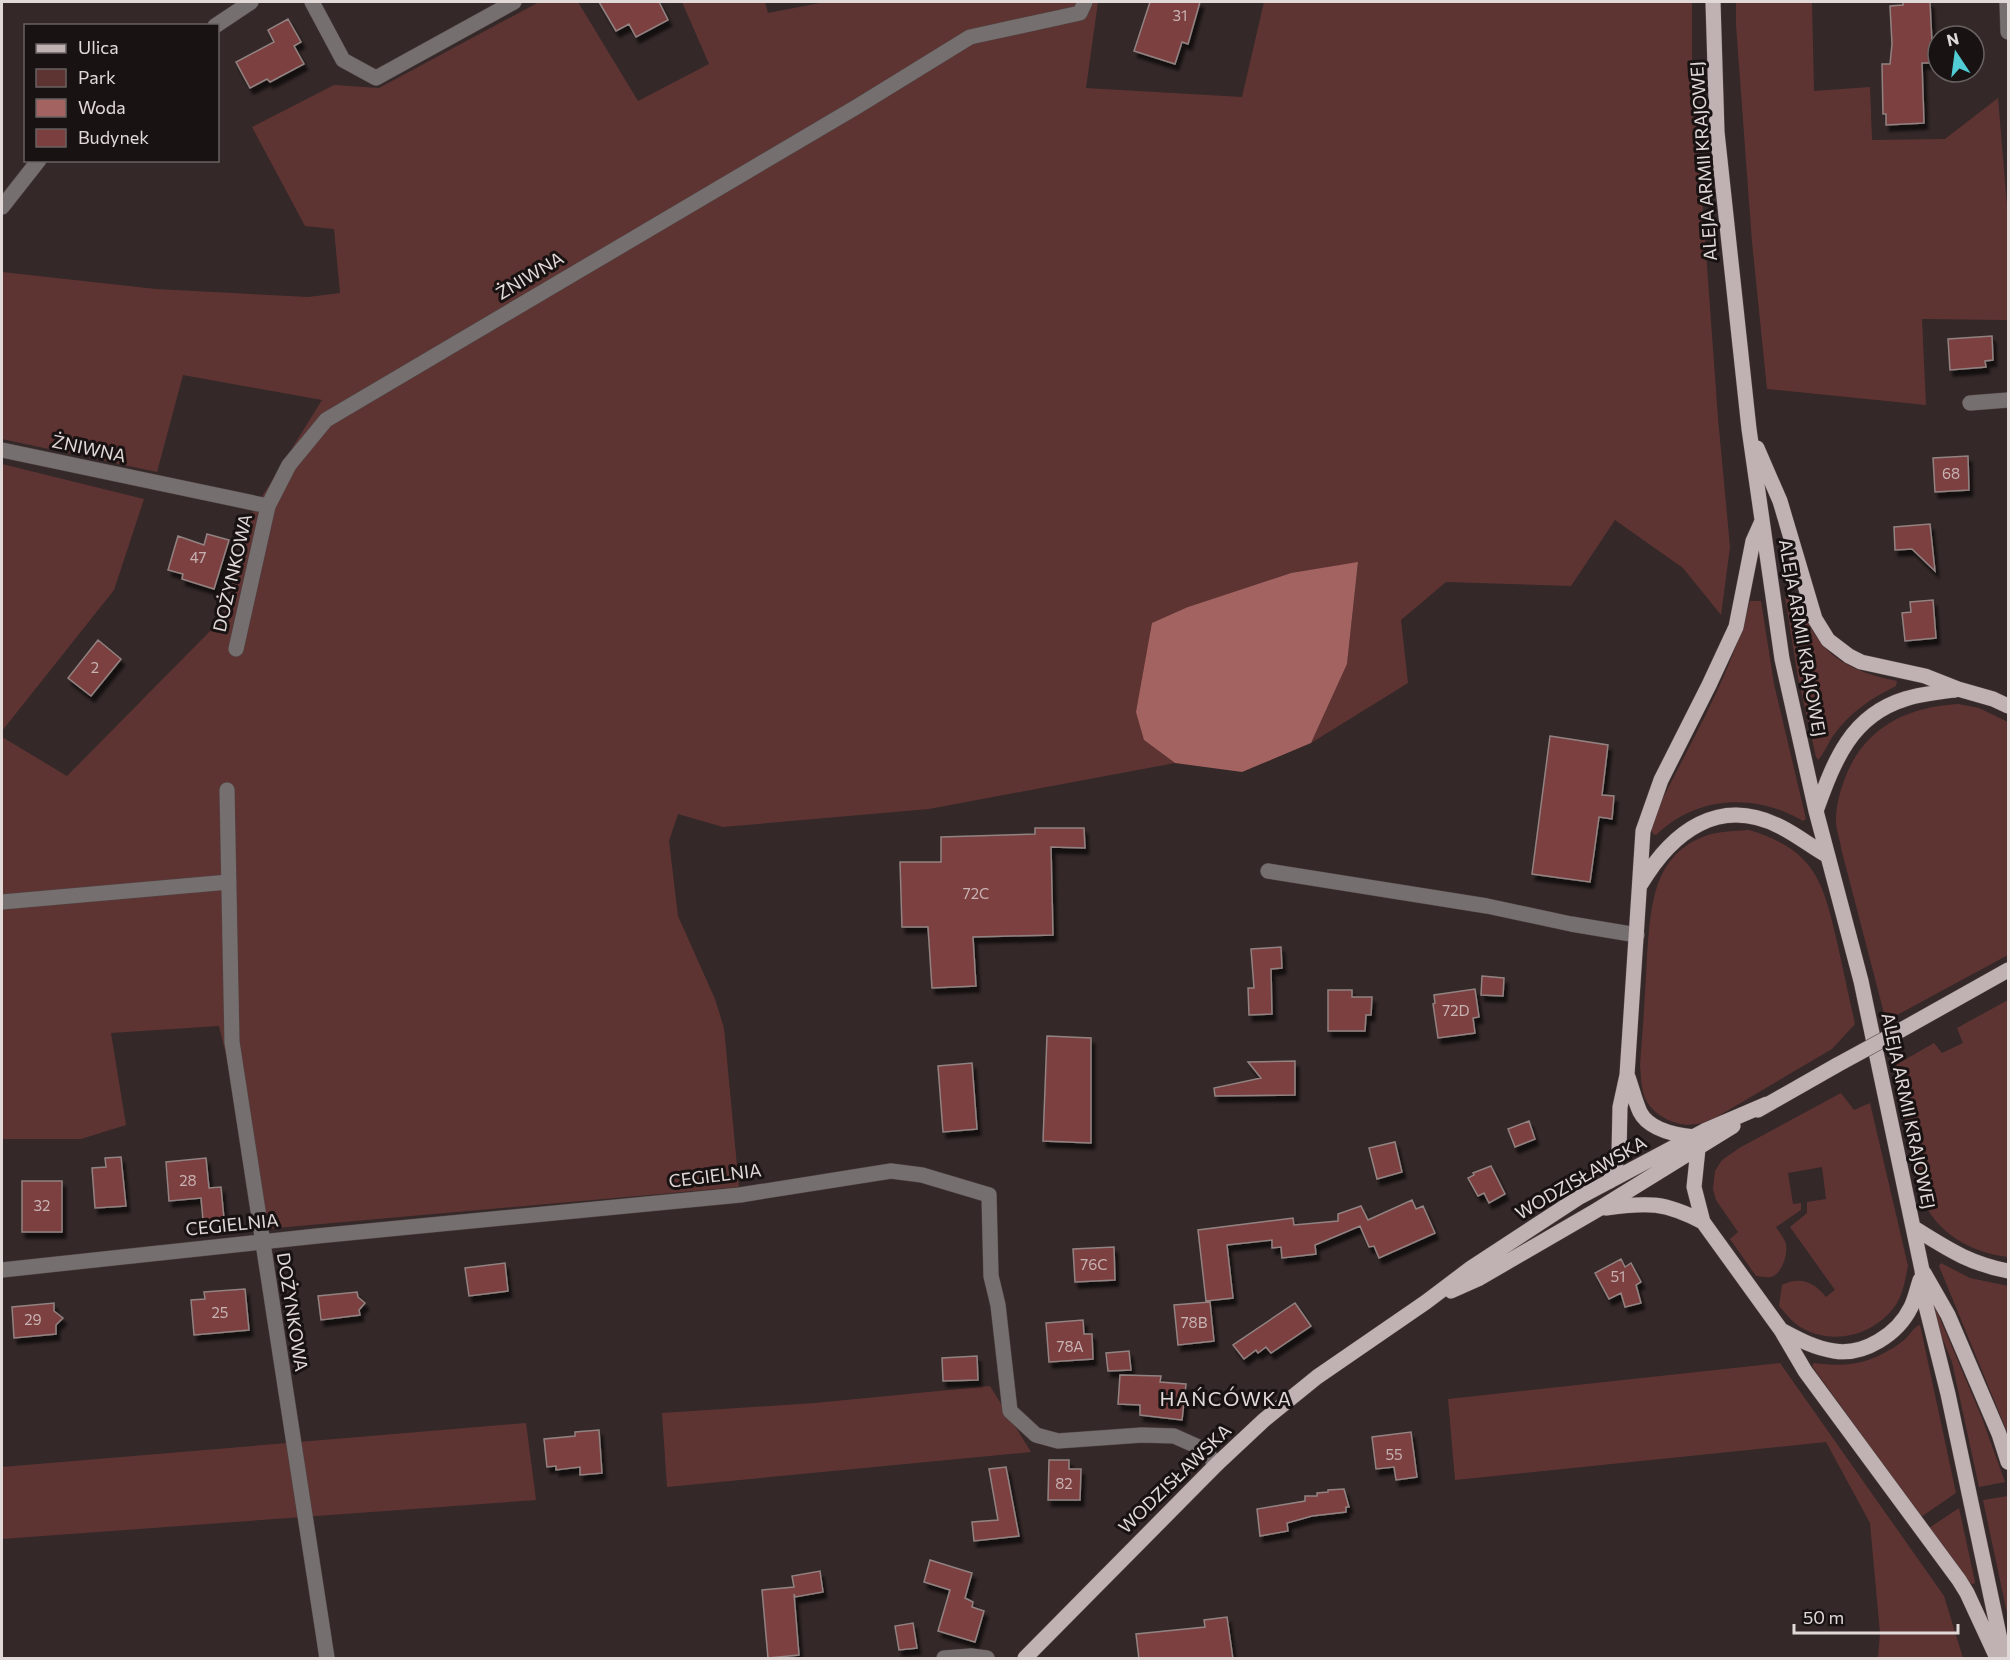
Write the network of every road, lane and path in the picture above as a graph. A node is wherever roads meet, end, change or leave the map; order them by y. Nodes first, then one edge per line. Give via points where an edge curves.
1 (251, 2) edge
2 (312, 2) edge
3 (514, 2) edge
4 (1085, 2) edge
5 (1713, 2) edge
6 (2007, 2) edge
7 (218, 24) edge
8 (2008, 32) edge
9 (37, 162) edge
10 (2, 207) edge
11 (2008, 400) edge
12 (1970, 403) dead end
13 (1749, 429) junction
14 (2, 450) edge
15 (268, 506) junction
16 (1762, 521) junction
17 (236, 649) dead end
18 (1958, 689) junction
19 (2008, 706) edge
20 (227, 790) dead end
21 (1816, 811) junction
22 (1828, 856) junction
23 (1268, 871) dead end
24 (229, 882) junction
25 (1639, 887) junction
26 (2, 902) edge
27 (1636, 935) junction
28 (2008, 970) edge
29 (1627, 1075) junction
30 (1696, 1143) junction
31 (1610, 1180) junction
32 (1597, 1210) junction
33 (1703, 1222) junction
34 (1914, 1228) junction
35 (261, 1242) junction
36 (2, 1270) edge
37 (1922, 1270) junction
38 (2008, 1271) edge
39 (1426, 1302) junction
40 (1781, 1330) junction
41 (2008, 1462) edge
42 (1216, 1464) junction
43 (327, 1659) edge
44 (944, 1659) edge
45 (987, 1659) edge
46 (1025, 1659) edge
47 (1997, 1659) edge
48 (2004, 1659) edge

1 - 7 street
2 - 3 street via 343,60 376,78
4 - 15 street, ŻNIWNA via 1080,13 970,37 326,420 289,465
5 - 13 main road, ALEJA ARMII KRAJOWEJ via 1717,132
6 - 8 street
9 - 10 street
11 - 12 street
13 - 16 main road, ALEJA ARMII KRAJOWEJ
13 - 18 main road via 1780,501 1815,619 1828,640 1861,662 1925,676
14 - 15 street, ŻNIWNA
15 - 17 street, DOŻYNKOWA
16 - 21 main road, ALEJA ARMII KRAJOWEJ via 1782,658
16 - 25 main road via 1754,541 1736,627 1661,780 1643,831
18 - 19 main road
18 - 21 main road via 1893,703 1867,720 1841,750
20 - 24 street, DOŻYNKOWA
21 - 22 main road, ALEJA ARMII KRAJOWEJ
22 - 25 main road via 1780,826 1728,815 1686,830 1654,862
22 - 34 main road, ALEJA ARMII KRAJOWEJ via 1861,981
23 - 27 street via 1487,906
24 - 26 street
24 - 35 street, DOŻYNKOWA via 232,1042
25 - 27 main road
27 - 29 main road
28 - 30 main road, WODZISŁAWSKA, bridge
29 - 30 main road via 1641,1114 1648,1121
29 - 31 main road via 1620,1107 1618,1153
30 - 31 main road, WODZISŁAWSKA
30 - 32 main road, WODZISŁAWSKA
30 - 33 main road via 1694,1187
31 - 39 main road, WODZISŁAWSKA via 1535,1225
32 - 33 main road via 1653,1204 1676,1208
32 - 39 main road, WODZISŁAWSKA via 1478,1279
33 - 40 main road
34 - 37 main road, ALEJA ARMII KRAJOWEJ
34 - 38 main road via 1961,1257
35 - 36 street, CEGIELNIA
35 - 42 street, CEGIELNIA via 740,1195 891,1171 922,1175 989,1196 991,1276 1010,1411 1036,1435 1058,1441 1174,1436 1201,1448
35 - 43 street, DOŻYNKOWA
37 - 40 main road via 1911,1308 1899,1325 1869,1346 1836,1352 1802,1342
37 - 41 main road, ALEJA ARMII KRAJOWEJ via 1948,1316
37 - 48 main road, ALEJA ARMII KRAJOWEJ via 1926,1306
39 - 42 main road, WODZISŁAWSKA via 1301,1389
40 - 47 main road via 1805,1371 1959,1580
42 - 46 main road, WODZISŁAWSKA
44 - 45 street

